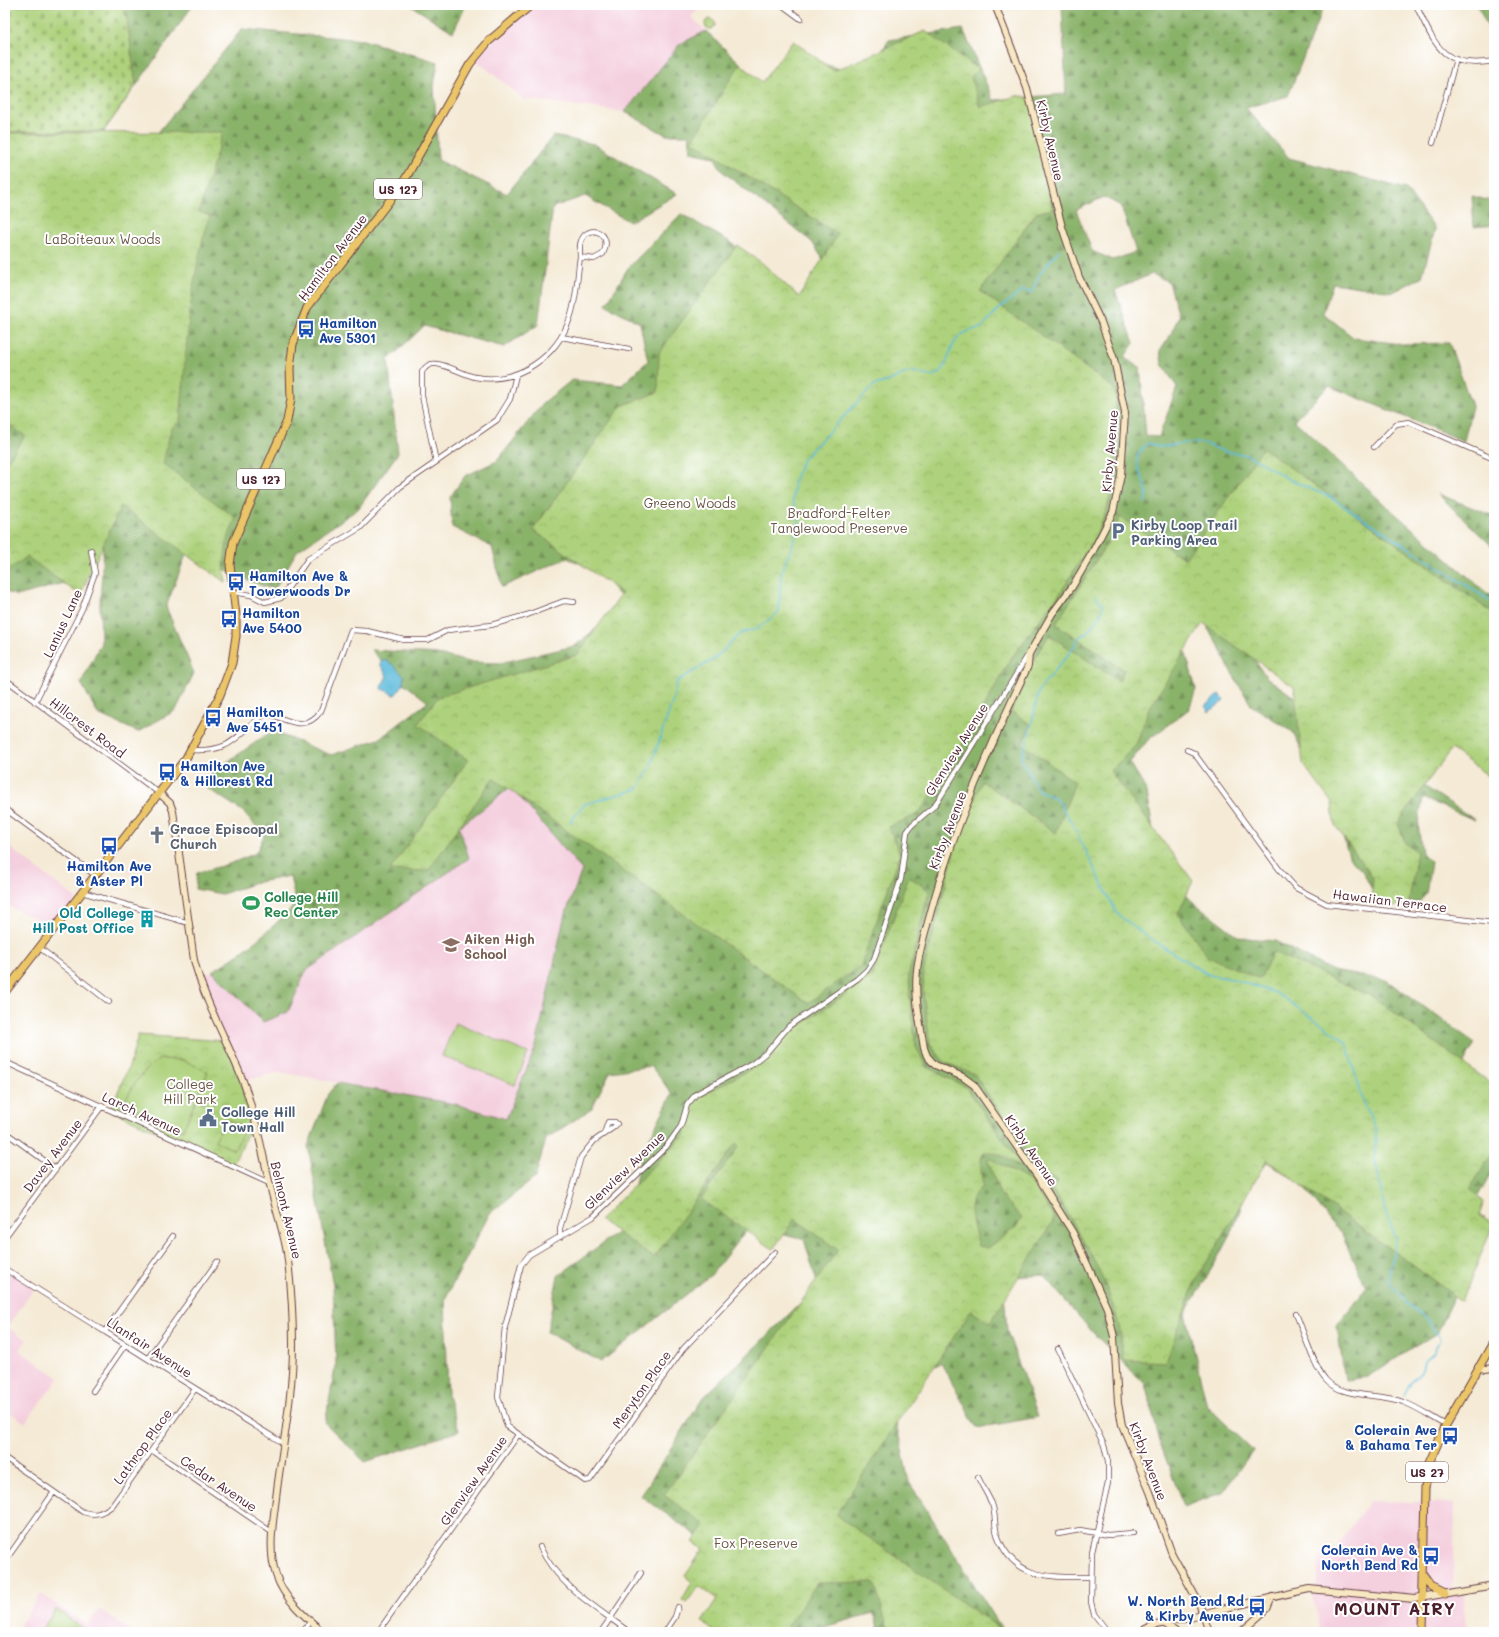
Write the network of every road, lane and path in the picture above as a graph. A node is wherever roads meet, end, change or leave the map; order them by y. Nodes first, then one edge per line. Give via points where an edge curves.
1 (532, 5) edge
2 (782, 5) edge
3 (995, 5) edge
4 (1418, 6) edge
5 (801, 19) dead end
6 (1456, 59) junction
7 (1494, 61) edge
8 (1433, 143) dead end
9 (580, 257) junction
10 (561, 337) junction
11 (629, 350) dead end
12 (516, 375) junction
13 (1374, 446) dead end
14 (1494, 459) edge
15 (436, 462) junction
16 (91, 550) dead end
17 (234, 592) junction
18 (574, 602) dead end
19 (1029, 654) junction
20 (5, 679) edge
21 (35, 702) junction
22 (191, 750) junction
23 (1187, 750) dead end
24 (159, 793) junction
25 (5, 808) edge
26 (95, 875) junction
27 (82, 892) junction
28 (189, 923) junction
29 (1494, 924) edge
30 (40, 948) junction
31 (5, 992) edge
32 (109, 1002) dead end
33 (5, 1062) edge
34 (102, 1106) junction
35 (5, 1132) edge
36 (604, 1134) dead end
37 (56, 1169) junction
38 (269, 1183) junction
39 (173, 1236) dead end
40 (5, 1237) edge
41 (560, 1237) junction
42 (775, 1252) dead end
43 (217, 1262) dead end
44 (5, 1269) edge
45 (1296, 1314) dead end
46 (105, 1331) junction
47 (1494, 1341) edge
48 (125, 1345) junction
49 (1058, 1349) dead end
50 (148, 1358) junction
51 (1478, 1367) junction
52 (1494, 1368) edge
53 (195, 1389) junction
54 (93, 1391) dead end
55 (1446, 1426) junction
56 (518, 1435) junction
57 (283, 1443) junction
58 (153, 1451) junction
59 (5, 1458) edge
60 (978, 1477) dead end
61 (54, 1492) junction
62 (273, 1532) junction
63 (1097, 1532) junction
64 (1133, 1533) dead end
65 (1058, 1534) dead end
66 (540, 1547) dead end
67 (5, 1561) edge
68 (641, 1573) dead end
69 (1423, 1576) junction
70 (1091, 1577) junction
71 (1494, 1585) edge
72 (1445, 1594) junction
73 (1272, 1597) junction
74 (1422, 1598) junction
75 (678, 1607) dead end
76 (610, 1618) junction
77 (310, 1622) junction
78 (1164, 1623) junction
79 (303, 1632) edge
80 (322, 1632) edge
81 (378, 1632) edge
82 (601, 1632) edge
83 (629, 1632) edge
84 (665, 1632) edge
85 (1108, 1632) edge
86 (1139, 1632) edge
87 (1176, 1632) edge
88 (1209, 1632) edge
89 (1241, 1632) edge
90 (1422, 1632) edge

1 - 17 main road, Hamilton Avenue / US 127 via 490,41 470,64 402,183 314,297 304,314 292,351 287,421 233,544 230,565
2 - 5 street
3 - 19 street, Kirby Avenue via 1027,88 1062,227 1114,359 1126,413 1121,476 1113,512 1088,560
4 - 6 street via 1434,43
6 - 7 street via 1477,63
6 - 8 street
9 - 9 street via 594,259 604,254 607,242 605,237 600,232 587,234 580,243
9 - 10 street via 573,308
10 - 11 street
10 - 12 street via 541,359
12 - 15 street via 510,399 497,420
12 - 15 street via 476,377 436,364 424,369 421,376 422,396
13 - 14 street via 1396,424 1409,422
15 - 17 street via 400,487 360,528 308,559 281,598 265,602 251,595
16 - 21 street, Lanius Lane via 95,573 84,604
17 - 22 main road, Hamilton Avenue / US 127 via 236,636 232,663 220,695
18 - 22 street via 564,601 527,616 491,625 448,630 428,640 404,640 351,630 321,711 316,718 297,724 267,713 227,746
19 - 41 street, Glenview Avenue via 941,796 907,832 901,879 874,959 867,970 789,1026 767,1052 752,1064 696,1094 687,1104 681,1126 666,1148 593,1217
19 - 88 street, Kirby Avenue via 1028,666 961,819 943,867 917,970 916,994 924,1048 927,1056 935,1064 974,1085 1038,1177 1073,1234 1107,1308 1114,1337 1122,1426 1150,1492 1172,1554 1199,1603
20 - 21 street, Hillcrest Road
21 - 24 street, Hillcrest Road
22 - 24 main road, Hamilton Avenue / US 127
23 - 29 street, Hawaiian Terrace via 1194,753 1279,869 1296,888 1313,898 1327,904
24 - 26 main road, Hamilton Avenue / US 127
24 - 28 street, Belmont Avenue via 170,803 173,811
25 - 26 street
26 - 27 main road, Hamilton Avenue / US 127
27 - 28 street
27 - 30 main road, Hamilton Avenue / US 127
28 - 38 street, Belmont Avenue via 198,977 251,1104
30 - 31 main road, Hamilton Avenue / US 127
30 - 32 street
33 - 34 street, Larch Avenue
34 - 37 street, Davey Avenue
34 - 38 street, Larch Avenue
35 - 37 street
36 - 41 street via 594,1141 581,1157 560,1228
37 - 40 street, Davey Avenue
38 - 57 street, Belmont Avenue via 287,1252 293,1331 292,1379
39 - 46 street
41 - 56 street, Glenview Avenue via 530,1256 521,1265 505,1327 498,1397 507,1426
42 - 56 street, Meryton Place via 683,1349 590,1480 585,1481
43 - 50 street
44 - 46 street, Llanfair Avenue
45 - 55 street via 1321,1373 1329,1384 1343,1391 1404,1402
46 - 48 street, Llanfair Avenue
47 - 51 main road, US 27
48 - 50 street, Llanfair Avenue
48 - 54 street
49 - 63 street via 1104,1445 1108,1462 1108,1483
50 - 53 street, Llanfair Avenue
51 - 52 street
51 - 55 main road, US 27
53 - 57 street, Llanfair Avenue
53 - 58 street, Lathrop Place
55 - 69 main road, US 27 via 1434,1449 1427,1475
56 - 81 street, Glenview Avenue
57 - 62 street, Belmont Avenue
58 - 61 street, Lathrop Place via 112,1506 103,1513 83,1512
58 - 62 street, Cedar Avenue
59 - 61 street
60 - 70 street via 992,1505 1000,1544 1016,1562 1024,1569 1041,1576
61 - 67 street
62 - 77 street, Belmont Avenue via 274,1565 279,1582 291,1601
63 - 64 street via 1108,1535
63 - 65 street via 1080,1530
63 - 70 street via 1092,1552
66 - 76 street via 554,1571 570,1588
68 - 76 street
69 - 72 main road via 1431,1587
69 - 74 main road, US 27
70 - 85 street via 1091,1602 1094,1614
71 - 72 street
72 - 74 street
73 - 74 street via 1319,1588
73 - 78 street, bridge
73 - 89 street via 1267,1608
74 - 90 main road, US 27
75 - 84 street
76 - 82 street
76 - 83 street
77 - 79 street
77 - 80 street, Belmont Avenue
78 - 86 street
78 - 87 street

